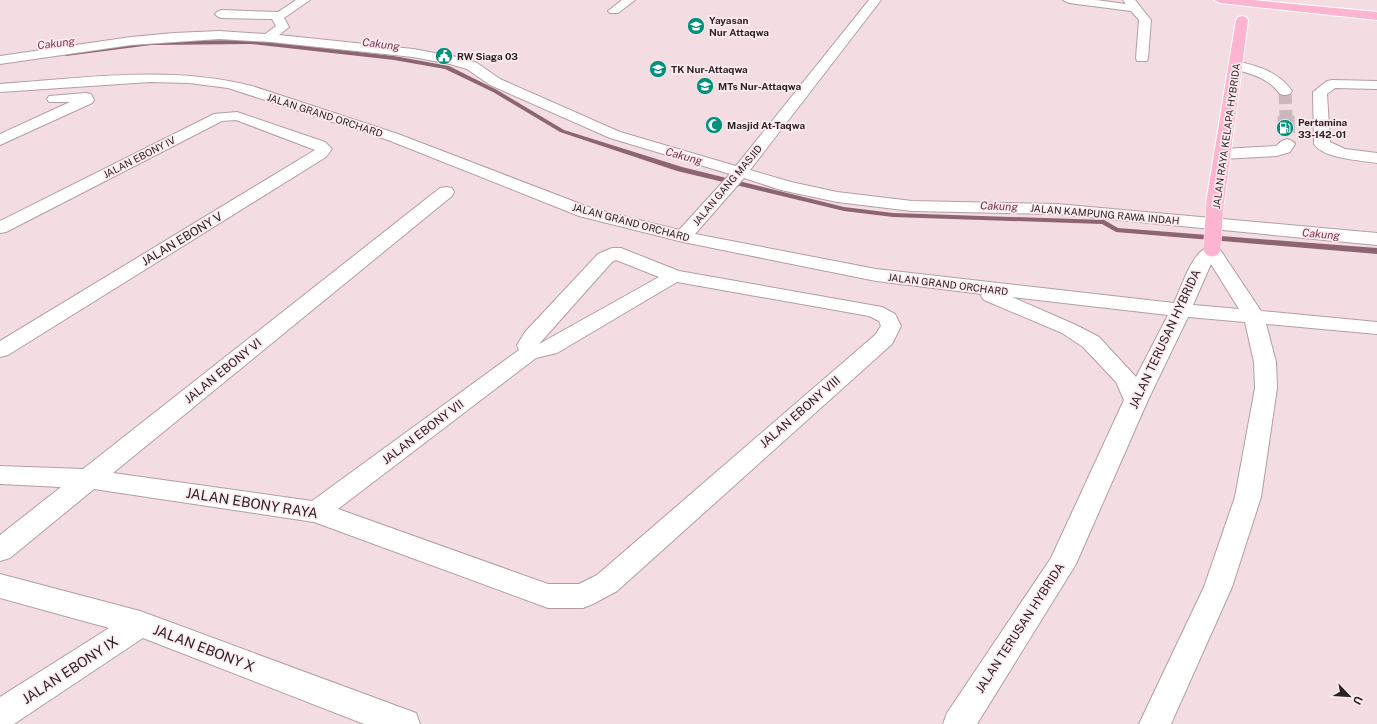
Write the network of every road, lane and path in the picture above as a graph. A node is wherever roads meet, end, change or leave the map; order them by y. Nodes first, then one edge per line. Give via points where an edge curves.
1 (304, 0) edge
2 (629, 0) edge
3 (875, 0) edge
4 (1069, 0) edge
5 (1222, 0) edge
6 (1285, 0) edge
7 (1271, 3) edge
8 (1131, 4) edge
9 (1304, 9) junction
10 (614, 11) dead end
11 (221, 14) dead end
12 (280, 16) junction
13 (1377, 16) edge
14 (1242, 20) junction
15 (267, 38) junction
16 (1142, 58) dead end
17 (0, 60) edge
18 (1236, 65) junction
19 (1377, 85) edge
20 (0, 88) edge
21 (1285, 91) dead end
22 (43, 99) dead end
23 (284, 131) joint
24 (0, 140) edge
25 (1287, 144) dead end
26 (1223, 154) junction
27 (1377, 158) edge
28 (738, 174) junction
29 (446, 192) dead end
30 (0, 228) edge
31 (683, 237) junction
32 (1377, 239) edge
33 (1212, 250) junction
34 (674, 276) junction
35 (971, 287) junction
36 (1181, 310) junction
37 (1254, 316) junction
38 (1377, 328) edge
39 (0, 350) edge
40 (530, 352) junction
41 (1136, 400) junction
42 (0, 475) edge
43 (88, 479) junction
44 (316, 512) junction
45 (0, 550) edge
46 (607, 583) joint
47 (0, 586) edge
48 (140, 624) junction
49 (0, 716) edge
50 (404, 724) edge
51 (959, 724) edge
52 (1155, 724) edge

1 - 12 street
2 - 10 street
3 - 28 street, JALAN GANG MASJID
4 - 8 street
5 - 7 main road
5 - 14 main road
6 - 9 main road
7 - 9 main road
7 - 14 main road
8 - 16 street via 1145,20
9 - 13 main road
11 - 12 street
12 - 15 street via 278,19 283,27
14 - 18 main road, JALAN RAYA KELAPA HYBRIDA
15 - 17 street, JALAN KAMPUNG RAWA INDAH via 174,37 74,48
15 - 28 street, JALAN KAMPUNG RAWA INDAH via 413,53 465,63 524,96 614,135
18 - 21 street via 1276,80
18 - 26 main road, JALAN RAYA KELAPA HYBRIDA
19 - 27 street via 1332,84 1320,92 1322,144 1330,150 1344,154
20 - 31 street, JALAN GRAND ORCHARD via 138,78 196,80 232,85 393,137 585,212
22 - 24 street via 86,97 87,100
23 - 30 street, JALAN EBONY IV via 237,116 219,117
23 - 39 street, JALAN EBONY V via 324,149 313,159
25 - 26 street via 1284,149 1277,151
26 - 33 main road, JALAN RAYA KELAPA HYBRIDA, bridge via 1215,203
28 - 31 street, JALAN GANG MASJID
28 - 32 street, JALAN KAMPUNG RAWA INDAH via 838,197 890,205 1057,209
29 - 43 street, JALAN EBONY VI
31 - 35 street, JALAN GRAND ORCHARD via 876,275
33 - 36 street, JALAN TERUSAN HYBRIDA via 1202,262
33 - 37 street
34 - 40 street, JALAN EBONY VII via 549,348
34 - 40 street via 621,254 612,254 605,258 533,337 528,345
34 - 46 street, JALAN EBONY VIII via 875,311 888,318 890,326 884,339
35 - 36 street, JALAN GRAND ORCHARD
35 - 41 street via 1069,329 1091,342 1126,379
36 - 37 street, JALAN GRAND ORCHARD
36 - 41 street, JALAN TERUSAN HYBRIDA
37 - 38 street, JALAN GRAND ORCHARD
37 - 52 street via 1265,362 1266,388 1248,497 1218,588
40 - 44 street, JALAN EBONY VII
41 - 51 street, JALAN TERUSAN HYBRIDA via 1062,564
42 - 43 street, JALAN EBONY RAYA
43 - 44 street, JALAN EBONY RAYA
43 - 45 street, JALAN EBONY VI
44 - 46 street, JALAN EBONY RAYA via 548,596 583,596
47 - 48 street, JALAN EBONY X
48 - 49 street, JALAN EBONY IX
48 - 50 street, JALAN EBONY X

